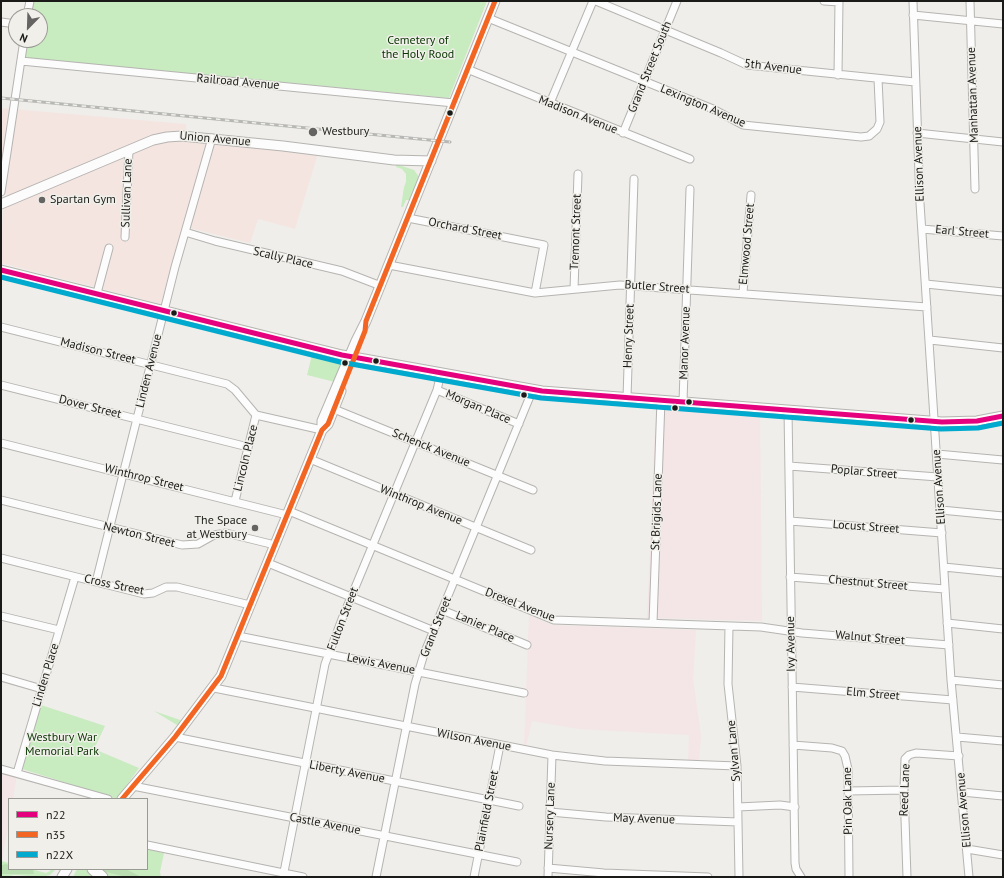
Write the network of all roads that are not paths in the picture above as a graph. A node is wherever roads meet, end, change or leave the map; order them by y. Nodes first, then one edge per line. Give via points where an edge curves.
1 (495, 1) edge
2 (594, 1) edge
3 (677, 1) edge
4 (824, 1) edge
5 (912, 1) edge
6 (970, 1) edge
7 (839, 2) edge
8 (913, 15) junction
9 (488, 18) junction
10 (971, 21) junction
11 (1003, 24) edge
12 (666, 30) junction
13 (23, 48) edge
14 (572, 52) junction
15 (21, 61) junction
16 (467, 69) junction
17 (838, 74) junction
18 (878, 78) junction
19 (644, 81) junction
20 (915, 82) junction
21 (454, 103) junction
22 (550, 103) junction
23 (623, 133) junction
24 (917, 133) junction
25 (212, 138) junction
26 (974, 139) junction
27 (1003, 142) edge
28 (129, 150) junction
29 (690, 159) dead end
30 (394, 160) junction
31 (431, 161) junction
32 (427, 171) junction
33 (578, 174) dead end
34 (634, 179) dead end
35 (1, 188) edge
36 (690, 189) dead end
37 (975, 189) dead end
38 (751, 195) dead end
39 (13, 200) junction
40 (1, 204) edge
41 (408, 218) junction
42 (922, 229) junction
43 (185, 232) junction
44 (1003, 236) edge
45 (125, 237) dead end
46 (109, 248) dead end
47 (389, 265) junction
48 (1, 270) edge
49 (926, 284) junction
50 (381, 286) junction
51 (630, 286) junction
52 (574, 289) junction
53 (686, 289) junction
54 (1003, 292) edge
55 (97, 293) junction
56 (535, 293) junction
57 (743, 293) junction
58 (927, 307) junction
59 (164, 310) junction
60 (1, 327) edge
61 (930, 340) junction
62 (1003, 348) edge
63 (352, 357) junction
64 (150, 365) junction
65 (441, 373) junction
66 (1, 385) edge
67 (533, 389) junction
68 (437, 390) junction
69 (627, 398) junction
70 (661, 400) junction
71 (683, 402) junction
72 (331, 408) junction
73 (788, 410) junction
74 (256, 415) junction
75 (1003, 416) edge
76 (137, 419) junction
77 (935, 421) junction
78 (519, 424) junction
79 (322, 430) junction
80 (415, 442) junction
81 (1, 443) edge
82 (248, 447) junction
83 (937, 454) junction
84 (310, 459) junction
85 (1003, 460) edge
86 (789, 466) junction
87 (123, 473) junction
88 (498, 476) junction
89 (938, 478) junction
90 (533, 490) dead end
91 (394, 494) junction
92 (1, 500) edge
93 (235, 501) junction
94 (941, 510) junction
95 (288, 513) junction
96 (1003, 516) edge
97 (790, 521) junction
98 (110, 527) junction
99 (476, 528) junction
100 (942, 533) junction
101 (275, 545) junction
102 (372, 545) junction
103 (531, 550) dead end
104 (1, 558) edge
105 (268, 563) junction
106 (944, 567) junction
107 (1003, 573) edge
108 (75, 577) junction
109 (790, 577) junction
110 (455, 579) junction
111 (96, 582) junction
112 (946, 589) junction
113 (351, 597) junction
114 (250, 605) junction
115 (442, 610) junction
116 (1, 616) edge
117 (653, 623) junction
118 (948, 623) junction
119 (729, 626) junction
120 (1003, 629) edge
121 (59, 630) junction
122 (434, 631) junction
123 (791, 631) junction
124 (238, 636) junction
125 (526, 645) dead end
126 (949, 645) junction
127 (329, 654) junction
128 (419, 672) junction
129 (1, 677) edge
130 (951, 680) junction
131 (1003, 685) edge
132 (792, 687) junction
133 (214, 688) junction
134 (42, 689) junction
135 (524, 693) dead end
136 (953, 700) junction
137 (316, 708) junction
138 (406, 727) junction
139 (175, 737) junction
140 (957, 737) junction
141 (1003, 741) edge
142 (500, 745) junction
143 (793, 745) junction
144 (552, 755) junction
145 (959, 756) junction
146 (305, 763) junction
147 (737, 766) junction
148 (1, 769) edge
149 (17, 773) junction
150 (395, 781) junction
151 (133, 786) junction
152 (904, 790) junction
153 (848, 791) junction
154 (962, 792) junction
155 (1003, 796) edge
156 (104, 798) edge
157 (123, 798) edge
158 (490, 800) junction
159 (519, 806) dead end
160 (738, 807) junction
161 (795, 807) junction
162 (550, 812) junction
163 (294, 818) junction
164 (738, 822) junction
165 (384, 836) junction
166 (148, 845) edge
167 (967, 849) junction
168 (479, 855) junction
169 (1003, 855) edge
170 (517, 862) dead end
171 (548, 868) junction
172 (94, 870) edge
173 (283, 875) edge
174 (102, 877) edge
175 (303, 877) edge
176 (376, 877) edge
177 (474, 877) edge
178 (548, 877) edge
179 (708, 877) edge
180 (739, 877) edge
181 (801, 877) edge
182 (849, 877) edge
183 (907, 877) edge
184 (969, 877) edge

1 - 9 main road
2 - 12 street, 5th Avenue
2 - 14 street
3 - 12 street, Grand Street South
4 - 7 street
5 - 8 street, Ellison Avenue
6 - 10 street, Manhattan Avenue
7 - 17 street
8 - 10 street
8 - 20 street, Ellison Avenue
9 - 14 street, Lexington Avenue
9 - 16 main road
10 - 11 street
10 - 26 street, Manhattan Avenue
12 - 17 street, 5th Avenue via 747,65
12 - 19 street, Grand Street South
13 - 15 street
14 - 19 street, Lexington Avenue
14 - 22 street
15 - 21 street, Railroad Avenue
15 - 35 street
16 - 21 main road
16 - 22 street, Madison Avenue
17 - 18 street, 5th Avenue
18 - 19 street, Lexington Avenue via 880,122 871,135 861,137 743,125 713,109
18 - 20 street, 5th Avenue
19 - 23 street, Grand Street South
20 - 24 street, Ellison Avenue
21 - 31 main road
22 - 23 street, Madison Avenue
23 - 29 street, Madison Avenue
24 - 26 street
24 - 42 street, Ellison Avenue
25 - 28 main road, Union Avenue via 167,136
25 - 30 main road, Union Avenue
25 - 43 street, Linden Avenue
26 - 27 street
26 - 37 street, Manhattan Avenue
28 - 39 main road, Union Avenue
28 - 45 street, Sullivan Lane
30 - 31 main road, Union Avenue
30 - 32 main road, Union Avenue
31 - 32 main road
32 - 41 main road
33 - 52 street, Tremont Street
34 - 51 street, Henry Street
35 - 39 street
36 - 53 street, Manor Avenue
38 - 57 street, Elmwood Street
39 - 40 main road, Union Avenue
41 - 47 main road
41 - 56 street, Orchard Street via 544,245
42 - 44 street, Earl Street
42 - 49 street, Ellison Avenue
43 - 50 street, Scally Place via 215,242 342,271
43 - 59 street, Linden Avenue
46 - 55 street
47 - 50 main road
47 - 56 street, Butler Street
48 - 55 main road
49 - 54 street
49 - 58 street, Ellison Avenue
50 - 63 main road via 366,321 365,331
51 - 52 street, Butler Street
51 - 53 street, Butler Street
51 - 69 street, Henry Street
52 - 56 street, Butler Street
53 - 57 street, Butler Street
53 - 71 street, Manor Avenue
55 - 59 main road
57 - 58 street, Butler Street
58 - 61 street, Ellison Avenue
59 - 63 main road
59 - 64 street, Linden Avenue
60 - 64 street, Madison Street
61 - 62 street
61 - 77 street, Ellison Avenue
63 - 65 main road
63 - 72 main road
64 - 74 street, Madison Street via 227,384
64 - 76 street, Linden Avenue
65 - 67 main road
65 - 68 street, Fulton Street
66 - 76 street, Dover Street
67 - 69 main road
67 - 78 street, Grand Street
68 - 78 street, Morgan Place
68 - 80 street, Fulton Street
69 - 70 main road
70 - 71 main road
70 - 117 street, St Brigids Lane
71 - 73 main road
72 - 79 main road via 322,422
72 - 80 street, Schenck Avenue
73 - 77 main road
73 - 86 street, Ivy Avenue
74 - 79 street
74 - 82 street, Lincoln Place
75 - 77 main road via 976,421
76 - 82 street, Dover Street
76 - 87 street, Linden Avenue
77 - 83 street, Ellison Avenue
78 - 88 street, Grand Street
79 - 84 main road
80 - 88 street, Schenck Avenue
80 - 91 street, Fulton Street
81 - 87 street, Winthrop Street
82 - 93 street, Lincoln Place
83 - 85 street
83 - 89 street, Ellison Avenue
84 - 91 street, Winthrop Avenue
84 - 95 main road
86 - 89 street, Poplar Street
86 - 97 street, Ivy Avenue
87 - 93 street, Winthrop Street
87 - 98 street, Linden Avenue
88 - 90 street, Schenck Avenue
88 - 99 street, Grand Street
89 - 94 street, Ellison Avenue
91 - 99 street, Winthrop Avenue
91 - 102 street, Fulton Street
92 - 98 street, Newton Street
93 - 95 street, Winthrop Street
94 - 96 street
94 - 100 street, Ellison Avenue
95 - 101 main road
95 - 102 street, Drexel Avenue
97 - 100 street, Locust Street
97 - 109 street, Ivy Avenue
98 - 101 street, Newton Street via 182,545 198,544 226,533
98 - 111 street, Linden Avenue
99 - 103 street, Winthrop Avenue
99 - 110 street, Grand Street
100 - 106 street, Ellison Avenue
101 - 105 main road
102 - 110 street, Drexel Avenue
102 - 113 street, Fulton Street
104 - 108 street, Cross Street
105 - 113 street
105 - 114 main road
106 - 107 street
106 - 112 street, Ellison Avenue
108 - 111 street, Cross Street
108 - 121 street, Linden Place
109 - 112 street, Chestnut Street
109 - 123 street, Ivy Avenue
110 - 115 street, Grand Street
110 - 117 street, Drexel Avenue via 554,620
111 - 114 street, Cross Street via 144,594 166,587 177,587
112 - 118 street, Ellison Avenue
113 - 122 street
113 - 127 street, Fulton Street
114 - 124 main road
115 - 122 street, Grand Street
115 - 125 street, Lanier Place
116 - 121 street
117 - 119 street, Drexel Avenue
118 - 120 street
118 - 126 street, Ellison Avenue
119 - 123 street, Drexel Avenue
119 - 147 street, Sylvan Lane via 728,684
121 - 134 street, Linden Place
122 - 128 street, Grand Street
123 - 126 street, Walnut Street
123 - 132 street, Ivy Avenue
124 - 127 street, Lewis Avenue
124 - 133 main road
126 - 130 street, Ellison Avenue
127 - 128 street, Lewis Avenue
127 - 137 street, Fulton Street
128 - 135 street, Lewis Avenue
128 - 138 street, Grand Street
129 - 134 street
130 - 131 street
130 - 136 street, Ellison Avenue
132 - 136 street, Elm Street
132 - 143 street, Ivy Avenue
133 - 137 street, Wilson Avenue
133 - 139 main road
134 - 149 street, Linden Place
136 - 140 street, Ellison Avenue
137 - 138 street, Wilson Avenue
137 - 146 street, Fulton Street
138 - 142 street, Wilson Avenue
138 - 150 street, Grand Street
139 - 146 street, Liberty Avenue
139 - 151 main road
140 - 141 street
140 - 145 street, Ellison Avenue
142 - 144 street, Wilson Avenue
142 - 158 street, Plainfield Street
143 - 153 street, Pin Oak Lane via 842,751 847,760
143 - 161 street, Ivy Avenue
144 - 147 street, Wilson Avenue via 605,761
144 - 162 street, Nursery Lane
145 - 152 street, Reed Lane via 916,753 909,755 904,764
145 - 154 street, Ellison Avenue
146 - 150 street, Liberty Avenue
146 - 163 street, Fulton Street
147 - 160 street, Sylvan Lane
148 - 149 street
149 - 156 street
150 - 158 street, Liberty Avenue
150 - 165 street, Grand Street
151 - 157 main road
151 - 163 street, Castle Avenue
152 - 153 street
152 - 183 street, Reed Lane
153 - 182 street, Pin Oak Lane
154 - 155 street
154 - 167 street, Ellison Avenue
158 - 159 street, Liberty Avenue
158 - 168 street, Plainfield Street
160 - 161 street
160 - 164 street, Sylvan Lane
161 - 181 street, Ivy Avenue via 795,863
162 - 164 street, May Avenue via 606,817
162 - 171 street, Nursery Lane
163 - 165 street, Castle Avenue
163 - 173 street, Fulton Street
164 - 180 street, Sylvan Lane
165 - 168 street, Castle Avenue
165 - 176 street, Grand Street
166 - 173 street
167 - 169 street
167 - 184 street, Ellison Avenue
168 - 170 street, Castle Avenue
168 - 177 street, Plainfield Street
171 - 178 street, Nursery Lane
171 - 179 street
172 - 174 highway
173 - 175 street

